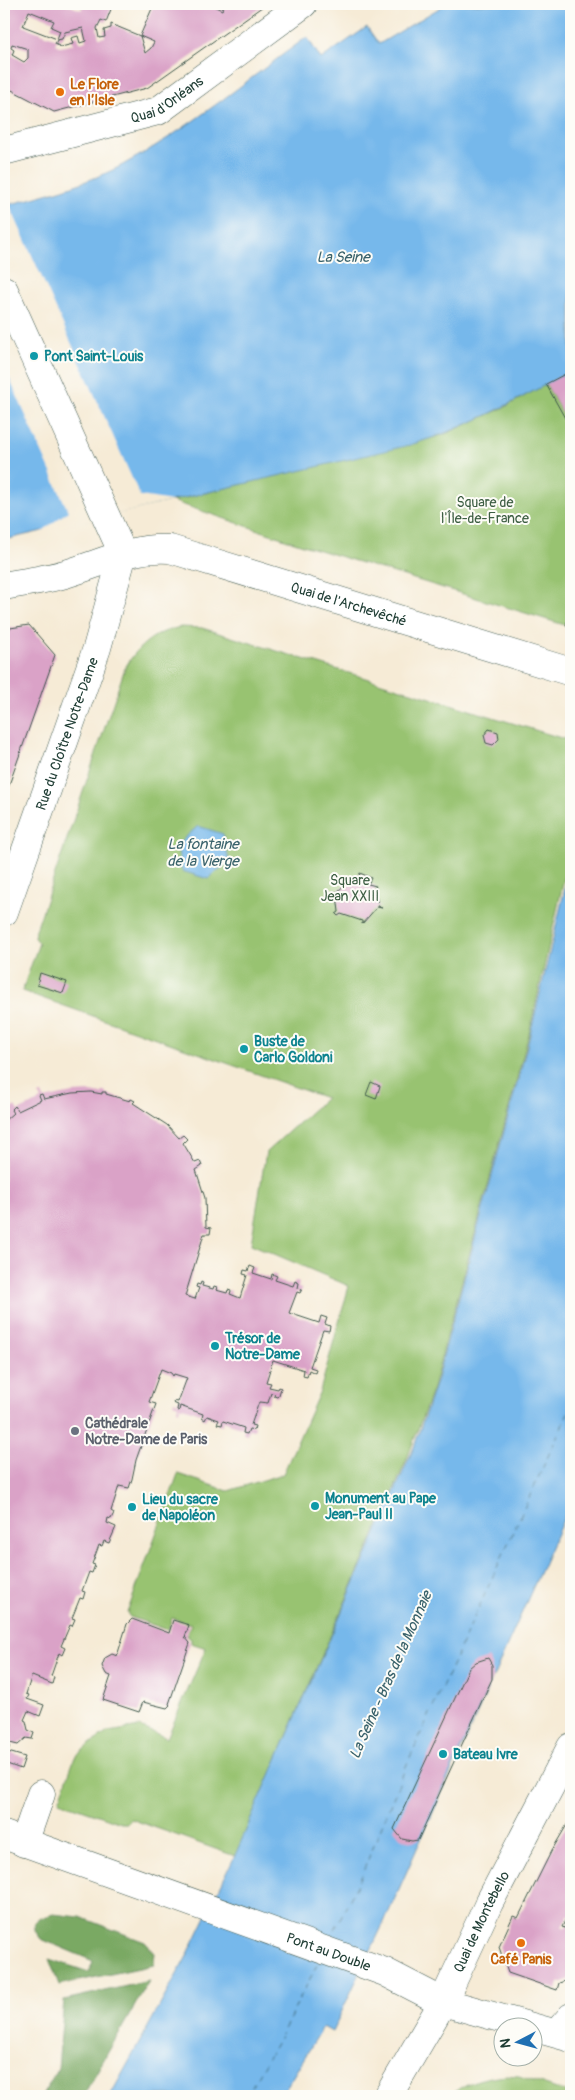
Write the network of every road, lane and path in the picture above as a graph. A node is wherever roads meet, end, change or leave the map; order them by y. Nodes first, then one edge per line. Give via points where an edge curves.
1 (303, 4) edge
2 (6, 150) edge
3 (4, 290) edge
4 (123, 554) junction
5 (4, 586) edge
6 (571, 672) edge
7 (4, 912) edge
8 (571, 1747) edge
9 (41, 1794) dead end
10 (14, 1839) edge
11 (443, 2002) junction
12 (566, 2029) edge
13 (388, 2096) edge

1 - 2 street, Quai d'Orléans via 158,111
3 - 4 street
4 - 5 street, Quai de l'Archevêché via 65,574
4 - 6 street, Quai de l'Archevêché via 170,549
4 - 7 street, Rue du Cloître Notre-Dame via 97,648
8 - 11 street, Quai de Montebello via 489,1903
9 - 10 street
10 - 11 street, Pont au Double via 385,1972
11 - 12 street, Pont au Double
11 - 13 street, Quai de Montebello

